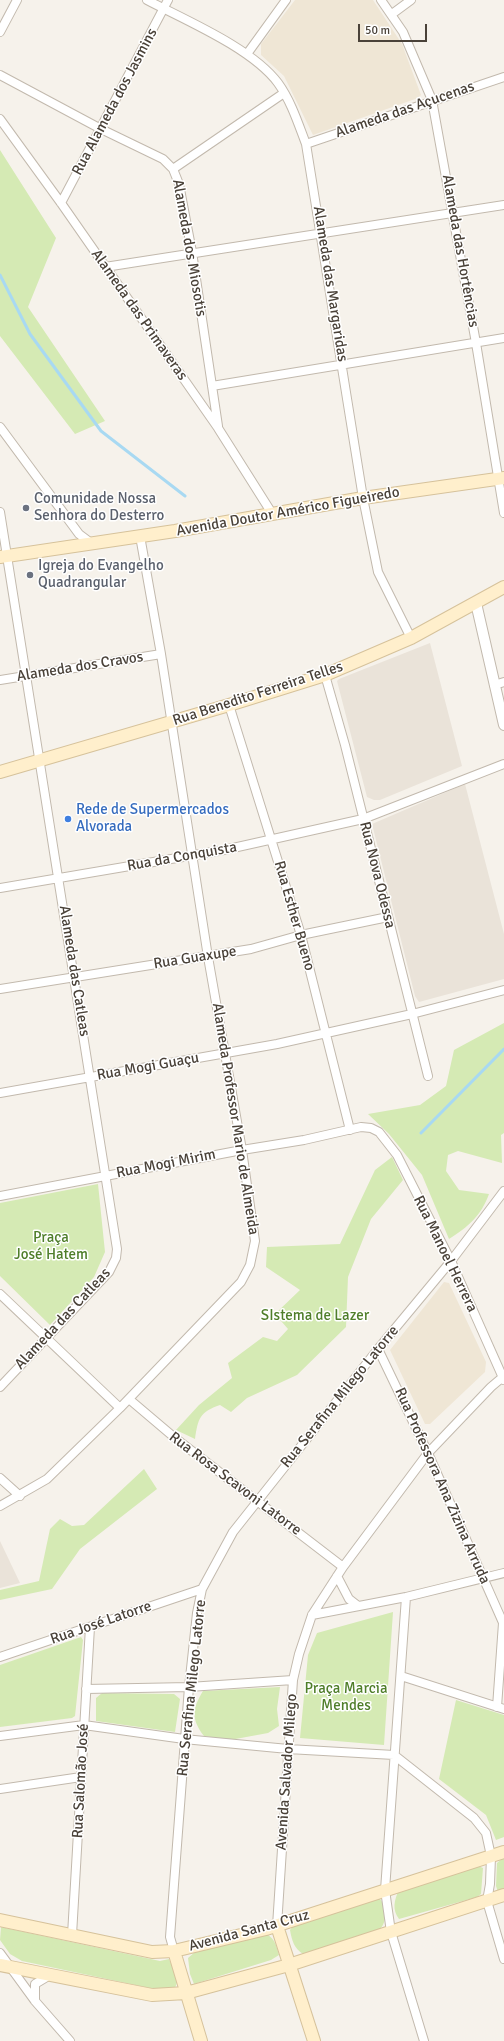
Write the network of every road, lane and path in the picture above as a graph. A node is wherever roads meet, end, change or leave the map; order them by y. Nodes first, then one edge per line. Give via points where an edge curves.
1 (17, 0) edge
2 (147, 0) edge
3 (168, 0) edge
4 (286, 0) edge
5 (381, 0) edge
6 (411, 0) edge
7 (164, 9) junction
8 (392, 14) junction
9 (0, 32) edge
10 (247, 54) junction
11 (0, 74) edge
12 (504, 77) edge
13 (284, 93) junction
14 (432, 100) junction
15 (0, 119) edge
16 (101, 129) junction
17 (306, 144) junction
18 (173, 169) junction
19 (61, 203) junction
20 (504, 205) edge
21 (454, 212) junction
22 (322, 234) junction
23 (192, 252) junction
24 (105, 267) junction
25 (504, 338) edge
26 (476, 343) junction
27 (343, 364) junction
28 (212, 386) junction
29 (215, 404) junction
30 (204, 407) junction
31 (0, 427) edge
32 (218, 428) junction
33 (501, 478) edge
34 (363, 498) junction
35 (0, 512) edge
36 (504, 513) edge
37 (273, 515) junction
38 (140, 536) junction
39 (91, 543) junction
40 (4, 556) edge
41 (504, 587) edge
42 (476, 603) junction
43 (411, 638) junction
44 (161, 654) junction
45 (325, 675) junction
46 (26, 676) junction
47 (0, 680) edge
48 (504, 682) edge
49 (494, 685) junction
50 (229, 705) junction
51 (171, 722) junction
52 (504, 725) edge
53 (41, 760) junction
54 (504, 764) edge
55 (0, 772) edge
56 (363, 819) junction
57 (271, 840) junction
58 (192, 855) junction
59 (59, 878) junction
60 (0, 888) edge
61 (388, 917) junction
62 (301, 935) junction
63 (208, 956) junction
64 (74, 976) junction
65 (0, 989) edge
66 (504, 990) edge
67 (412, 1014) junction
68 (326, 1031) junction
69 (225, 1053) junction
70 (428, 1076) dead end
71 (90, 1077) junction
72 (0, 1093) edge
73 (350, 1130) junction
74 (379, 1132) joint
75 (242, 1150) junction
76 (107, 1176) junction
77 (504, 1192) edge
78 (0, 1196) edge
79 (451, 1261) junction
80 (0, 1294) edge
81 (47, 1337) junction
82 (378, 1349) junction
83 (504, 1378) edge
84 (0, 1387) edge
85 (128, 1399) junction
86 (120, 1408) junction
87 (428, 1453) junction
88 (0, 1478) edge
89 (20, 1496) junction
90 (257, 1501) junction
91 (0, 1506) edge
92 (343, 1566) junction
93 (504, 1573) edge
94 (337, 1576) junction
95 (484, 1578) junction
96 (202, 1589) junction
97 (406, 1597) junction
98 (358, 1606) junction
99 (312, 1615) junction
100 (504, 1624) edge
101 (90, 1627) junction
102 (503, 1652) edge
103 (0, 1657) edge
104 (401, 1676) junction
105 (293, 1680) junction
106 (189, 1687) junction
107 (86, 1688) junction
108 (500, 1708) edge
109 (84, 1725) junction
110 (0, 1736) edge
111 (184, 1739) junction
112 (288, 1749) junction
113 (394, 1755) junction
114 (82, 1777) junction
115 (0, 1789) edge
116 (504, 1852) edge
117 (492, 1856) junction
118 (385, 1890) junction
119 (504, 1895) edge
120 (487, 1900) junction
121 (0, 1920) edge
122 (277, 1926) junction
123 (391, 1932) junction
124 (72, 1935) junction
125 (174, 1951) junction
126 (0, 1953) edge
127 (504, 1959) edge
128 (289, 1965) junction
129 (5, 1966) edge
130 (50, 1975) junction
131 (186, 1993) junction
132 (35, 2001) junction
133 (70, 2041) edge
134 (201, 2041) edge
135 (314, 2041) edge
136 (424, 2041) edge

1 - 9 street
2 - 7 street, Alameda das Margaridas
3 - 7 street, Rua Alameda dos Jasmins
4 - 10 street
5 - 8 street, Alameda das Hortências
6 - 8 street
7 - 10 street, Alameda das Margaridas
7 - 16 street, Rua Alameda dos Jasmins
8 - 14 street, Alameda das Hortências via 403,32
10 - 13 street, Alameda das Margaridas via 274,79
11 - 16 street, Alameda dos Miosotis
12 - 14 street, Alameda das Açucenas
13 - 17 street, Alameda das Margaridas
13 - 18 street
14 - 17 street, Alameda das Açucenas
14 - 21 street, Alameda das Hortências
15 - 19 street, Alameda das Primaveras
16 - 18 street, Alameda dos Miosotis via 163,159
16 - 19 street, Rua Alameda dos Jasmins
17 - 22 street, Alameda das Margaridas
18 - 23 street, Alameda dos Miosotis via 179,184
19 - 24 street, Alameda das Primaveras
20 - 21 street
21 - 22 street
21 - 26 street, Alameda das Hortências
22 - 23 street
22 - 27 street, Alameda das Margaridas
23 - 24 street
23 - 28 street, Alameda dos Miosotis
24 - 30 street, Alameda das Primaveras
25 - 26 street
26 - 27 street
26 - 33 street, Alameda das Hortências
27 - 28 street
27 - 34 street, Alameda das Margaridas
28 - 29 street, Alameda dos Miosotis
29 - 30 street via 208,408
29 - 32 street, Alameda dos Miosotis
30 - 32 street, Alameda das Primaveras
31 - 39 street via 79,534
32 - 37 street, Alameda das Primaveras
33 - 34 main road, Avenida Doutor Américo Figueiredo
33 - 36 street, Alameda das Hortências
34 - 37 main road, Avenida Doutor Américo Figueiredo
34 - 43 street, Alameda das Margaridas via 378,572
35 - 40 street, Alameda das Catleas
37 - 38 main road, Avenida Doutor Américo Figueiredo
38 - 39 main road, Avenida Doutor Américo Figueiredo
38 - 44 street, Alameda Professor Mario de Almeida
39 - 40 main road, Avenida Doutor Américo Figueiredo
40 - 46 street, Alameda das Catleas
41 - 42 main road, Rua Benedito Ferreira Telles
42 - 43 main road, Rua Benedito Ferreira Telles
42 - 49 street
43 - 45 main road, Rua Benedito Ferreira Telles
44 - 46 street, Alameda dos Cravos
44 - 51 street, Alameda Professor Mario de Almeida
45 - 50 main road, Rua Benedito Ferreira Telles
45 - 56 street, Rua Nova Odessa via 346,745
46 - 47 street, Alameda dos Cravos
46 - 53 street, Alameda das Catleas
48 - 49 street
49 - 52 street
50 - 51 main road, Rua Benedito Ferreira Telles
50 - 57 street, Rua Esther Bueno
51 - 53 main road, Rua Benedito Ferreira Telles
51 - 58 street, Alameda Professor Mario de Almeida
53 - 55 main road, Rua Benedito Ferreira Telles
53 - 59 street, Alameda das Catleas
54 - 56 street, Rua da Conquista
56 - 57 street, Rua da Conquista
56 - 61 street, Rua Nova Odessa
57 - 58 street, Rua da Conquista
57 - 62 street, Rua Esther Bueno
58 - 59 street, Rua da Conquista
58 - 63 street, Alameda Professor Mario de Almeida
59 - 60 street, Rua da Conquista
59 - 64 street, Alameda das Catleas
61 - 62 street, Rua Guaxupe
61 - 67 street, Rua Nova Odessa
62 - 63 street, Rua Guaxupe via 251,950
62 - 68 street, Rua Esther Bueno
63 - 64 street, Rua Guaxupe
63 - 69 street, Alameda Professor Mario de Almeida
64 - 65 street, Rua Guaxupe
64 - 71 street, Alameda das Catleas
66 - 67 street, Rua Mogi Guaçu
67 - 68 street, Rua Mogi Guaçu
67 - 70 street, Rua Nova Odessa
68 - 69 street, Rua Mogi Guaçu via 277,1044
68 - 73 street, Rua Esther Bueno
69 - 71 street, Rua Mogi Guaçu
69 - 75 street, Alameda Professor Mario de Almeida
71 - 72 street, Rua Mogi Guaçu
71 - 76 street, Alameda das Catleas
73 - 74 street, Rua Mogi Mirim via 361,1127
73 - 75 street, Rua Mogi Mirim
74 - 79 street, Rua Manoel Herrera via 397,1154
75 - 76 street, Rua Mogi Mirim
75 - 85 street, Alameda Professor Mario de Almeida via 255,1241 250,1265 241,1282
76 - 78 street, Rua Mogi Mirim
76 - 81 street, Alameda das Catleas via 117,1238 116,1258 109,1272
77 - 79 street, Rua Serafina Milego Latorre
79 - 82 street, Rua Serafina Milego Latorre
79 - 83 street, Rua Manoel Herrera
80 - 81 street
81 - 84 street, Alameda das Catleas
81 - 86 street
82 - 87 street, Rua Professora Ana Zizina Arruda
82 - 90 street, Rua Serafina Milego Latorre
83 - 87 street, Avenida Salvador Milego
85 - 86 street, Alameda Professor Mario de Almeida
85 - 90 street, Rua Rosa Scavoni Latorre
86 - 89 street, Alameda Professor Mario de Almeida via 47,1479
87 - 92 street, Avenida Salvador Milego
87 - 95 street, Rua Professora Ana Zizina Arruda
88 - 89 street
89 - 91 street, Alameda Professor Mario de Almeida
90 - 92 street, Rua Rosa Scavoni Latorre
90 - 96 street, Rua Serafina Milego Latorre via 233,1532
92 - 94 street, Avenida Salvador Milego
93 - 95 street
94 - 98 street via 349,1599
94 - 99 street, Avenida Salvador Milego
95 - 97 street
95 - 100 street, Rua Professora Ana Zizina Arruda
96 - 101 street, Rua José Latorre
96 - 106 street, Rua Serafina Milego Latorre
97 - 98 street
97 - 104 street
98 - 99 street
99 - 105 street, Avenida Salvador Milego
100 - 102 street
101 - 103 street, Rua José Latorre
101 - 107 street, Rua Salomão José
102 - 108 street
104 - 108 street
104 - 113 street
105 - 106 street
105 - 112 street, Avenida Salvador Milego
106 - 107 street
106 - 111 street, Rua Serafina Milego Latorre
107 - 109 street, Rua Salomão José
109 - 110 street
109 - 111 street
109 - 114 street, Rua Salomão José
111 - 112 street
111 - 125 street, Rua Serafina Milego Latorre via 170,1936
112 - 113 street
112 - 122 street, Avenida Salvador Milego
113 - 117 street via 474,1818 486,1833
113 - 118 street
114 - 115 street
114 - 124 street, Rua Salomão José
116 - 117 main road, Avenida Santa Cruz
117 - 118 main road, Avenida Santa Cruz
117 - 120 street
118 - 122 main road, Avenida Santa Cruz
118 - 123 street
119 - 120 main road
120 - 123 main road
120 - 127 street
121 - 124 main road, Avenida Santa Cruz
122 - 125 main road, Avenida Santa Cruz
122 - 128 main road, Avenida Salvador Milego
123 - 128 main road
123 - 136 street
124 - 125 main road, Avenida Santa Cruz via 152,1952
125 - 131 main road, Rua Serafina Milego Latorre
126 - 129 street
128 - 131 main road
128 - 135 main road, Avenida Salvador Milego
129 - 130 main road
129 - 132 street
130 - 131 main road via 152,1995
130 - 132 street via 35,1984
131 - 134 main road, Rua Serafina Milego Latorre
132 - 133 street

